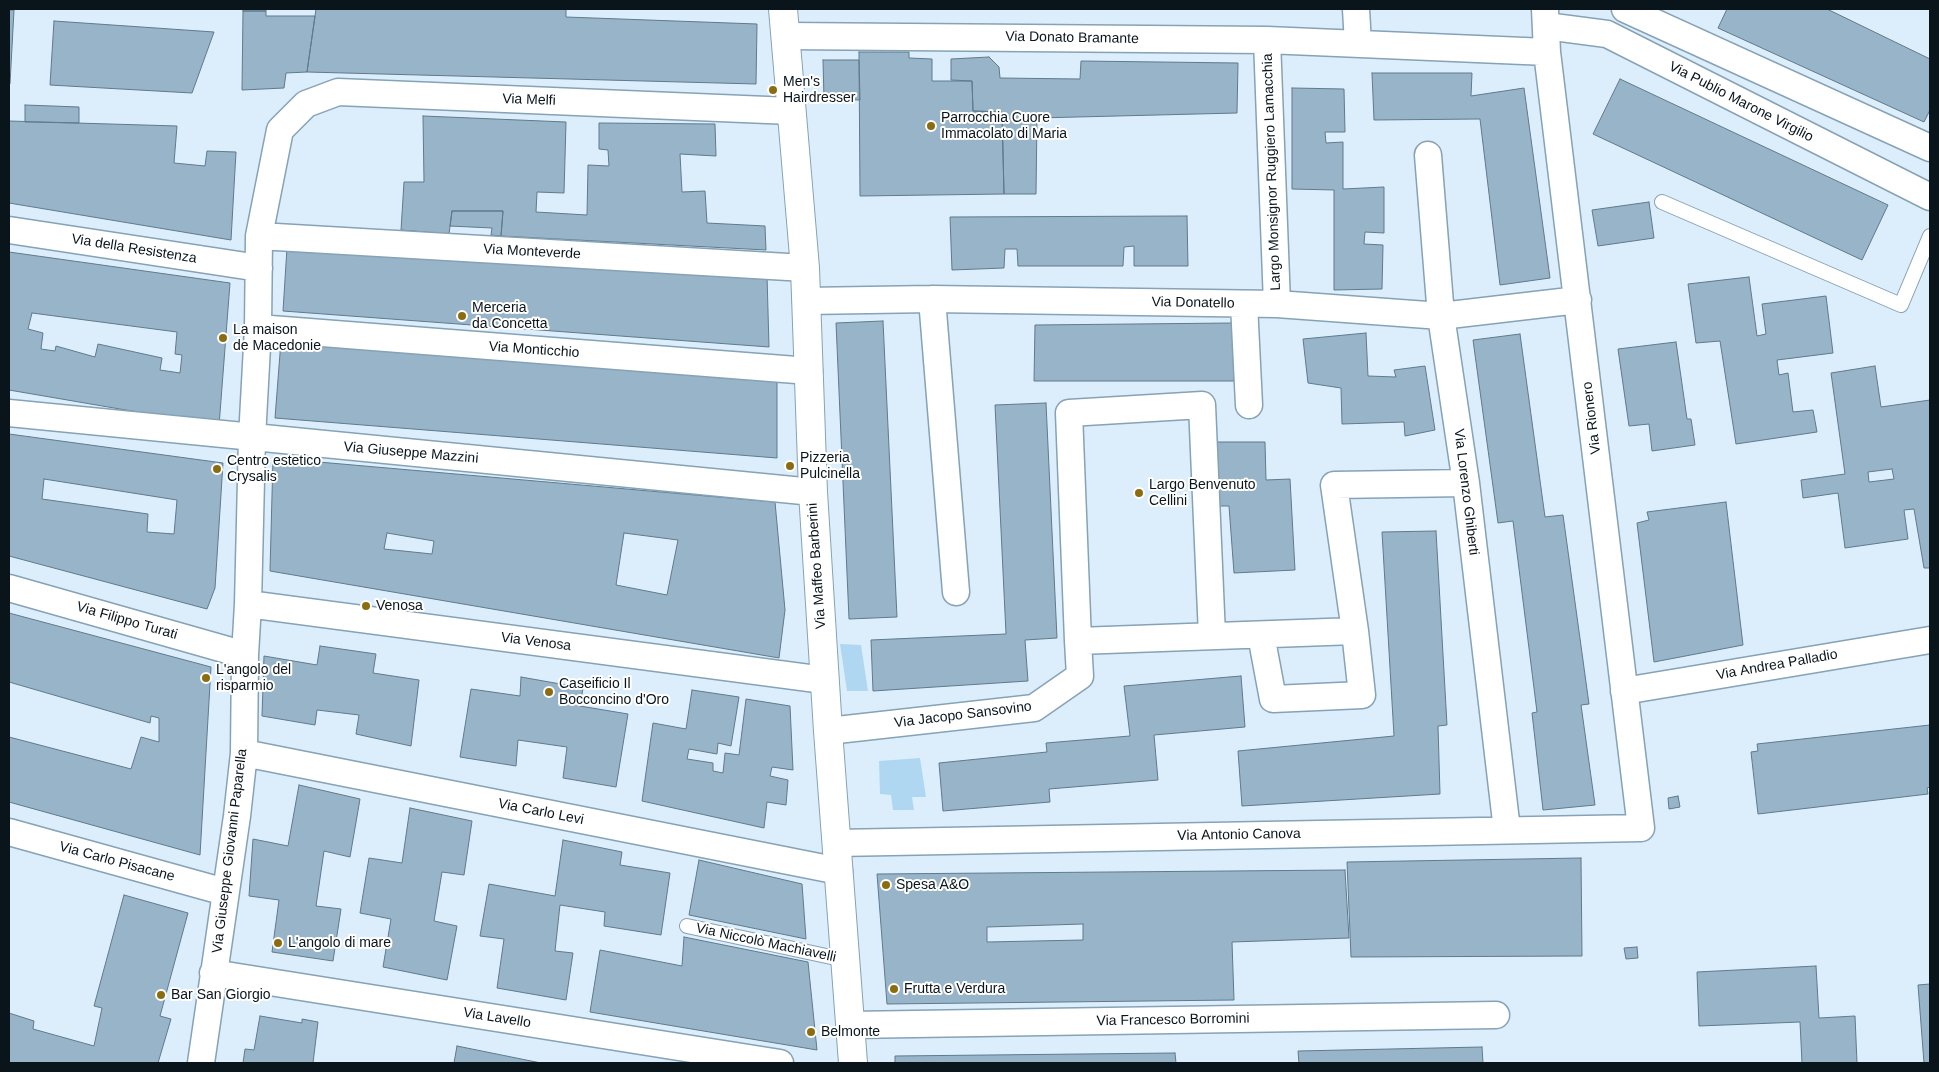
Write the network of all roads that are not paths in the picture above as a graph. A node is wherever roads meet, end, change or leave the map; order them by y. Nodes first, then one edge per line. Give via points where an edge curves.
1 (783, 9) edge
2 (1356, 9) edge
3 (1625, 9) edge
4 (1546, 17) edge
5 (786, 36) junction
6 (1267, 40) junction
7 (1358, 44) junction
8 (1547, 52) junction
9 (791, 111) junction
10 (280, 130) joint
11 (1930, 148) edge
12 (1428, 155) dead end
13 (1930, 197) edge
14 (1662, 202) dead end
15 (9, 230) edge
16 (259, 236) junction
17 (1930, 236) edge
18 (259, 268) junction
19 (805, 268) junction
20 (932, 299) junction
21 (1578, 300) junction
22 (806, 301) junction
23 (1244, 304) junction
24 (1277, 304) junction
25 (1441, 316) junction
26 (258, 328) junction
27 (809, 371) junction
28 (1249, 405) dead end
29 (9, 413) edge
30 (252, 438) junction
31 (1466, 483) junction
32 (812, 492) junction
33 (9, 588) edge
34 (956, 592) dead end
35 (248, 604) junction
36 (1354, 631) junction
37 (1261, 635) junction
38 (1212, 636) junction
39 (1930, 640) edge
40 (1078, 641) junction
41 (245, 655) junction
42 (824, 680) junction
43 (1624, 691) junction
44 (828, 731) junction
45 (244, 752) junction
46 (1641, 828) joint
47 (1507, 830) junction
48 (9, 832) edge
49 (837, 843) junction
50 (839, 871) junction
51 (225, 892) junction
52 (687, 926) dead end
53 (845, 960) junction
54 (213, 973) junction
55 (1496, 1016) dead end
56 (850, 1024) junction
57 (200, 1063) edge
58 (780, 1063) edge
59 (853, 1063) edge

1 - 5 street, Via Maffeo Barberini
2 - 7 street
3 - 11 street
4 - 8 street, Via Rionero
4 - 13 street, Via Publio Marone Virgilio via 1607,34
5 - 6 street, Via Donato Bramante
5 - 9 street, Via Maffeo Barberini
6 - 7 street, Via Donato Bramante
6 - 24 street, Largo Monsignor Ruggiero Lamacchia
7 - 8 street, Via Donato Bramante
8 - 21 street, Via Rionero
9 - 10 street, Via Melfi via 338,92 306,104
9 - 19 street, Via Maffeo Barberini
10 - 16 street, Via Giuseppe Giovanni Paparella
12 - 25 street, Via Lorenzo Ghiberti
14 - 17 lane via 1901,305
15 - 18 street, Via della Resistenza
16 - 18 street, Via Giuseppe Giovanni Paparella
16 - 19 street, Via Monteverde
18 - 26 street, Via Giuseppe Giovanni Paparella
19 - 22 street, Via Maffeo Barberini
20 - 22 street, Via Donatello
20 - 23 street, Via Donatello
20 - 34 street
21 - 25 street, Via Donatello
21 - 43 street, Via Rionero
22 - 27 street, Via Maffeo Barberini
23 - 24 street, Via Donatello
23 - 28 street
24 - 25 street, Via Donatello
25 - 31 street, Via Lorenzo Ghiberti
26 - 27 street, Via Monticchio
26 - 30 street, Via Giuseppe Giovanni Paparella
27 - 32 street, Via Maffeo Barberini
29 - 30 street, Via Giuseppe Mazzini
30 - 32 street, Via Giuseppe Mazzini
30 - 35 street, Via Giuseppe Giovanni Paparella
31 - 36 street via 1334,485
31 - 47 street, Via Lorenzo Ghiberti
32 - 42 street, Via Maffeo Barberini
33 - 41 street, Via Filippo Turati
35 - 41 street, Via Giuseppe Giovanni Paparella
35 - 42 street, Via Venosa
36 - 37 street
36 - 37 street via 1362,695 1273,699
37 - 38 street
38 - 40 street
38 - 40 street via 1202,405 1069,412
39 - 43 street, Via Andrea Palladio
40 - 44 street, Via Jacopo Sansovino via 1080,676 1034,708
41 - 45 street, Via Giuseppe Giovanni Paparella
42 - 44 street, Via Maffeo Barberini
43 - 46 street, Via Rionero
44 - 49 street, Via Maffeo Barberini
45 - 50 street, Via Carlo Levi
45 - 51 street, Via Giuseppe Giovanni Paparella
46 - 47 street, Via Antonio Canova
47 - 49 street, Via Antonio Canova
48 - 51 street, Via Carlo Pisacane
49 - 50 street, Via Maffeo Barberini
50 - 53 street, Via Maffeo Barberini
51 - 54 street, Via Giuseppe Giovanni Paparella
52 - 53 lane, Via Niccolò Machiavelli
53 - 56 street, Via Maffeo Barberini
54 - 57 street, Via Giuseppe Giovanni Paparella
54 - 58 street, Via Lavello
55 - 56 street, Via Francesco Borromini
56 - 59 street, Via Maffeo Barberini

